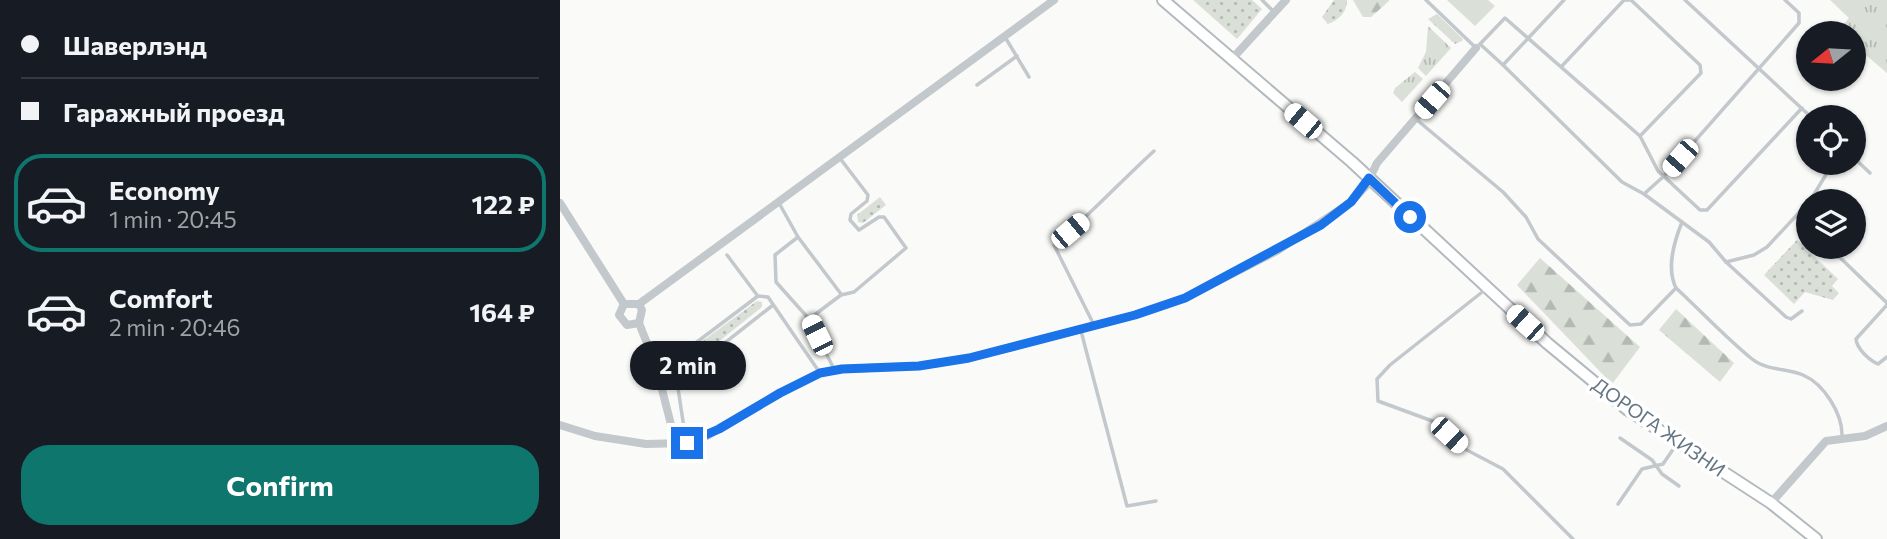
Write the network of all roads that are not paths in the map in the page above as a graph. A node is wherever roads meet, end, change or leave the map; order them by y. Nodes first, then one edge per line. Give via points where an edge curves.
1 (1054, 0) edge
2 (1163, 0) edge
3 (1262, 0) edge
4 (1286, 0) edge
5 (1426, 0) edge
6 (1564, 0) edge
7 (1685, 0) edge
8 (1784, 0) edge
9 (1275, 12) junction
10 (1005, 37) junction
11 (1527, 40) junction
12 (1478, 46) junction
13 (1017, 57) junction
14 (1231, 60) junction
15 (1503, 65) junction
16 (1561, 66) junction
17 (1760, 68) junction
18 (1029, 77) dead end
19 (977, 85) dead end
20 (1799, 105) edge
21 (1796, 114) edge
22 (1415, 119) junction
23 (1640, 136) junction
24 (1154, 151) dead end
25 (838, 157) junction
26 (1866, 169) edge
27 (1870, 173) dead end
28 (1664, 176) junction
29 (1369, 178) junction
30 (1644, 194) junction
31 (778, 201) junction
32 (560, 202) edge
33 (1796, 216) edge
34 (1682, 221) junction
35 (798, 237) junction
36 (727, 255) dead end
37 (1841, 259) edge
38 (1726, 262) junction
39 (1676, 288) junction
40 (1486, 289) junction
41 (841, 295) junction
42 (758, 296) junction
43 (624, 303) junction
44 (639, 303) junction
45 (1887, 304) edge
46 (773, 305) junction
47 (1802, 311) dead end
48 (809, 319) junction
49 (639, 323) junction
50 (1094, 325) junction
51 (1080, 329) junction
52 (1887, 357) edge
53 (834, 370) junction
54 (820, 373) junction
55 (679, 379) junction
56 (560, 425) edge
57 (1887, 426) edge
58 (1842, 437) junction
59 (1620, 438) dead end
60 (687, 443) junction
61 (1678, 443) junction
62 (676, 444) junction
63 (1657, 467) junction
64 (1679, 485) dead end
65 (1156, 500) dead end
66 (1771, 503) junction
67 (1618, 504) dead end
68 (1573, 539) edge
69 (1816, 539) edge

1 - 10 street
2 - 14 main road, ДОРОГА ЖИЗНИ
3 - 9 lane
4 - 9 street
5 - 12 lane
6 - 11 lane
7 - 17 lane
8 - 17 lane via 1799,13 1799,23
9 - 14 street
10 - 13 lane
10 - 25 street
11 - 12 lane via 1504,18
11 - 15 lane
11 - 16 lane
12 - 15 lane
12 - 22 street
13 - 18 lane
13 - 19 lane
14 - 29 main road, ДОРОГА ЖИЗНИ
15 - 30 lane via 1622,182
16 - 23 lane
16 - 23 lane via 1624,1 1631,0 1700,65 1701,73
17 - 20 lane
17 - 28 lane
21 - 28 lane via 1707,210 1700,210
22 - 29 street
22 - 39 lane via 1503,192 1538,239 1630,325 1641,324
23 - 28 lane
24 - 50 lane via 1054,245
25 - 31 street
25 - 41 lane via 868,195 850,220 859,230 884,217 906,248 854,292
26 - 27 lane
28 - 30 lane
29 - 40 main road, ДОРОГА ЖИЗНИ
29 - 50 street via 1351,202 1277,251 1185,298
30 - 34 lane
31 - 35 lane
31 - 44 street
32 - 43 street
33 - 38 lane via 1767,247
34 - 38 lane
34 - 39 lane via 1673,251
35 - 41 lane
35 - 48 lane via 775,255 776,282
36 - 42 lane
37 - 45 lane
38 - 47 lane via 1786,317 1791,319
39 - 58 lane via 1754,361 1815,382 1838,415
40 - 61 main road, ДОРОГА ЖИЗНИ via 1628,410
40 - 68 lane via 1390,365 1377,379 1378,401 1435,422 1463,448 1503,469
41 - 48 lane
42 - 46 lane via 768,297
42 - 55 lane via 677,357
43 - 44 street
43 - 49 street via 619,315 622,321 633,326
44 - 49 street
45 - 52 lane via 1856,339 1873,362 1878,364
46 - 54 lane
46 - 55 lane
48 - 53 lane
49 - 62 street via 656,366
50 - 51 street
51 - 53 street via 969,358 919,366
51 - 65 lane via 1128,506
53 - 54 street
54 - 60 street
55 - 60 lane
56 - 62 street via 595,436
57 - 58 street via 1865,436
58 - 66 street via 1820,446
59 - 63 lane
60 - 62 street
61 - 63 lane
61 - 66 main road, ДОРОГА ЖИЗНИ
63 - 64 lane
63 - 67 lane via 1642,469
66 - 69 main road, ДОРОГА ЖИЗНИ

